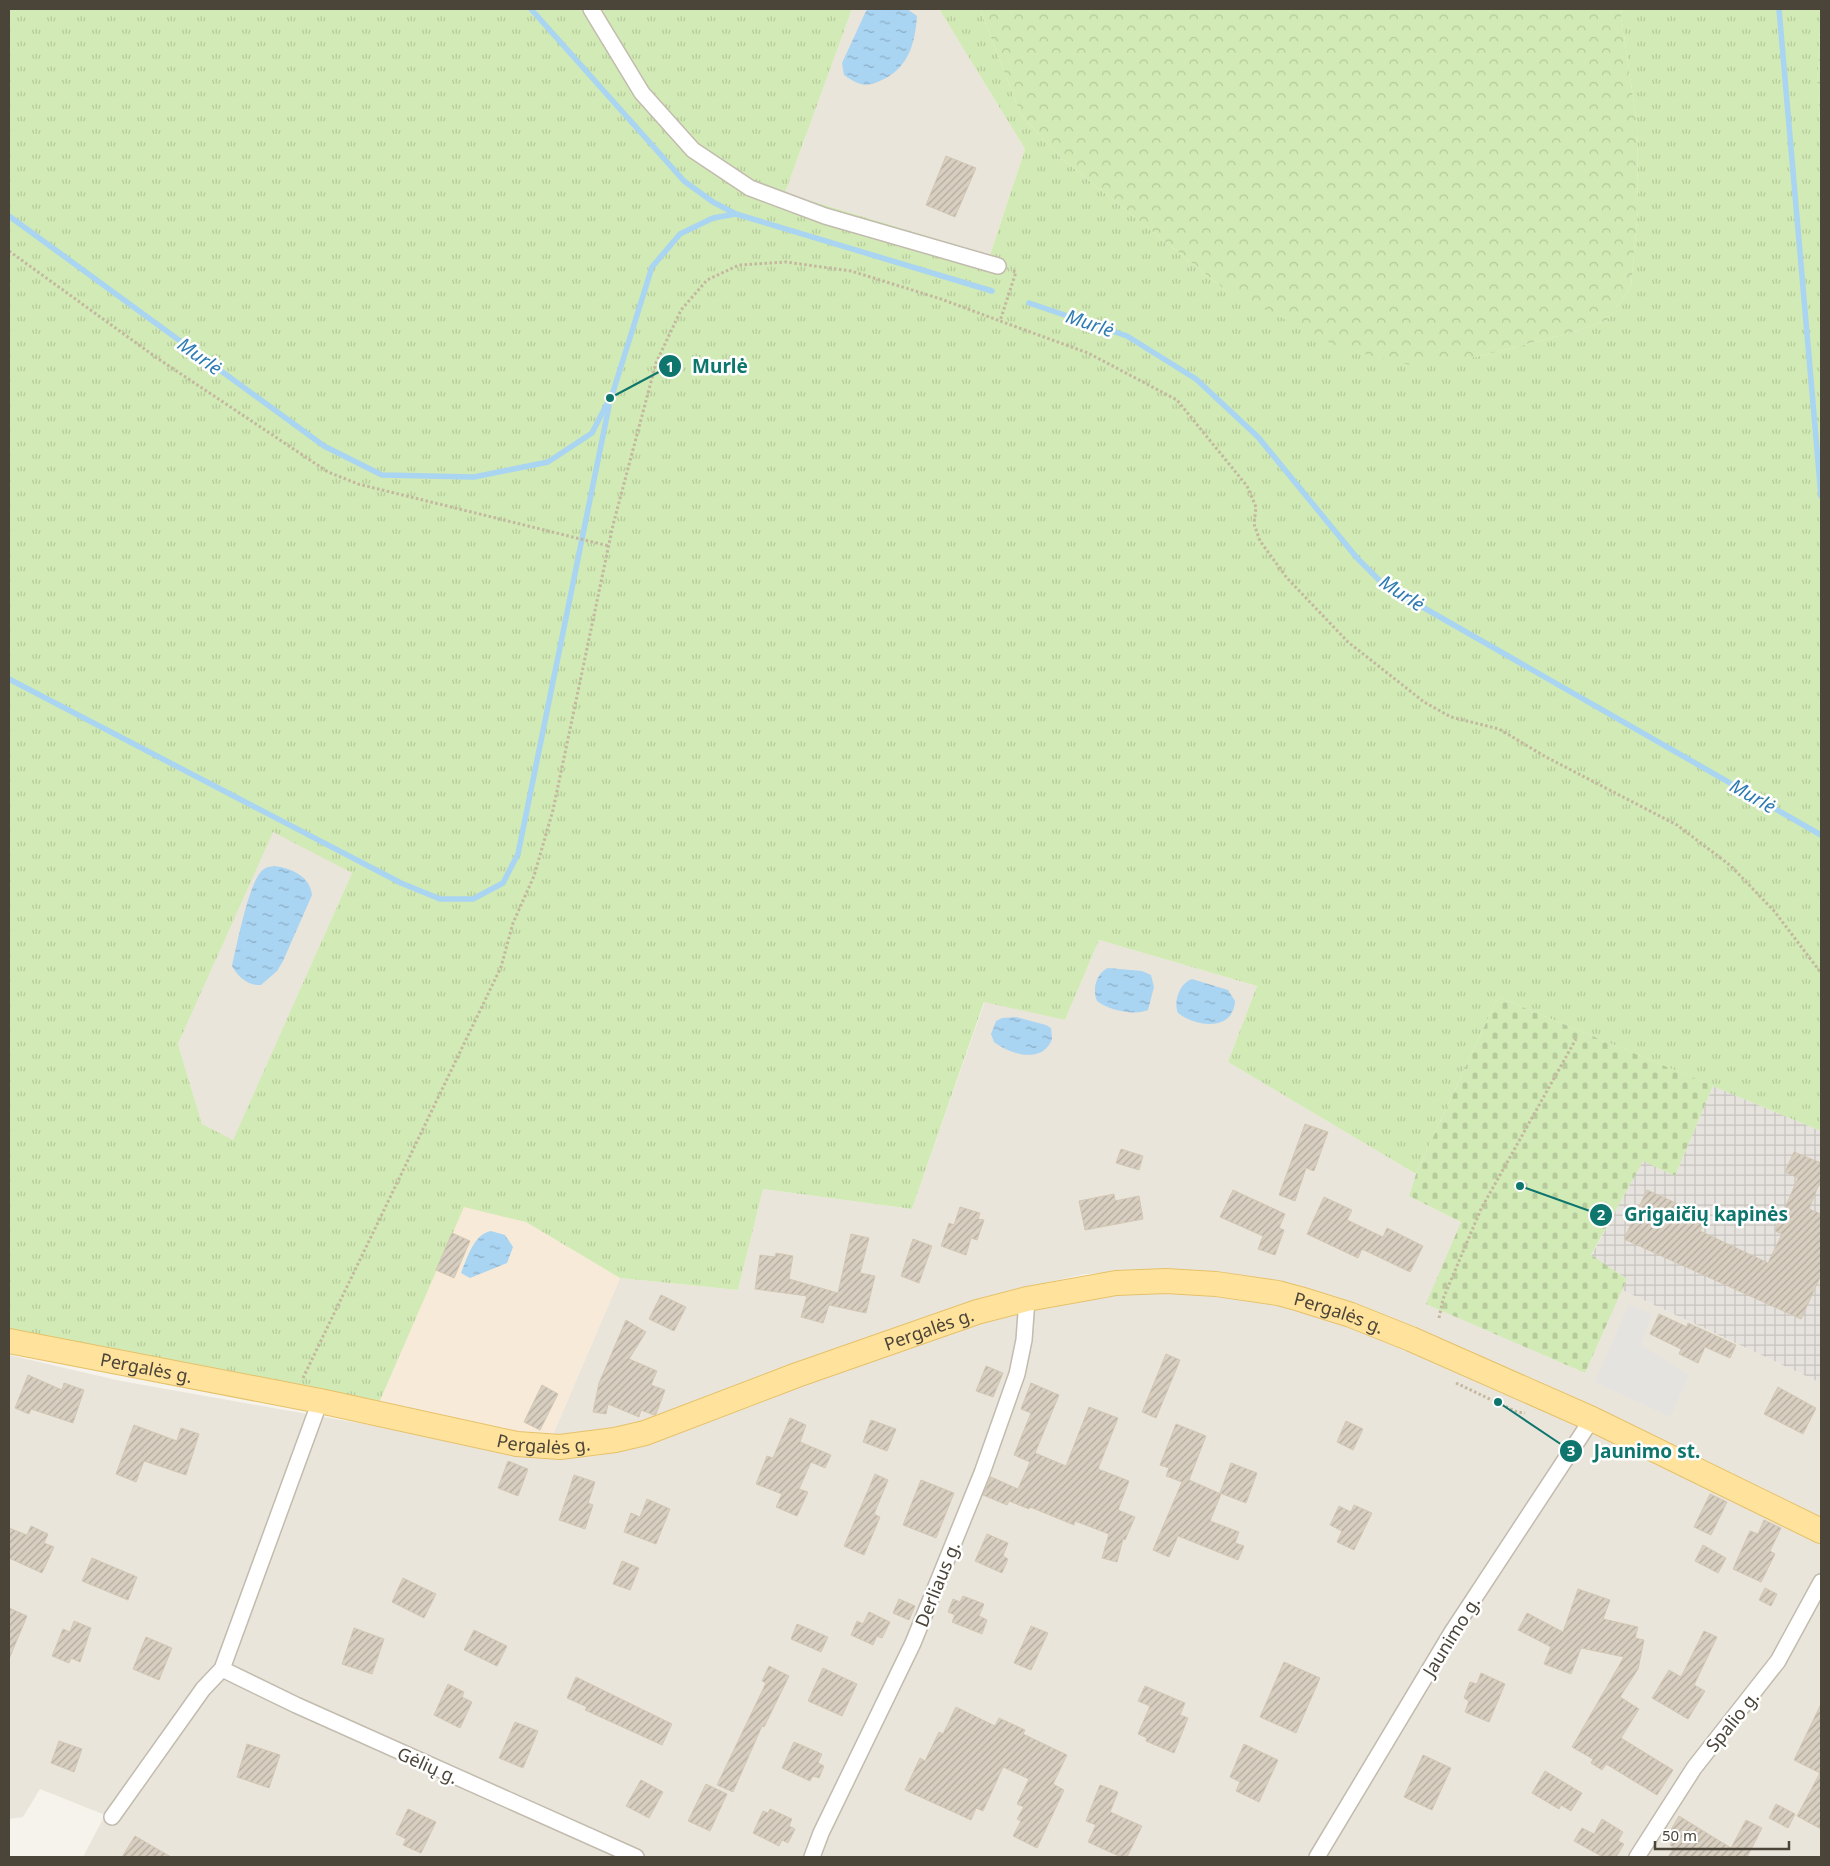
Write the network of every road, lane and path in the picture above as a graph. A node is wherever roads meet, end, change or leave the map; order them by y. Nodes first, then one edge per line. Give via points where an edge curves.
1 (591, 9) edge
2 (9, 250) edge
3 (998, 266) dead end
4 (1011, 287) dead end
5 (1000, 321) junction
6 (609, 546) junction
7 (1821, 973) edge
8 (1576, 1040) dead end
9 (1027, 1299) junction
10 (1439, 1318) dead end
11 (9, 1341) edge
12 (294, 1396) junction
13 (320, 1401) junction
14 (1592, 1419) junction
15 (1821, 1531) edge
16 (1821, 1582) edge
17 (222, 1669) junction
18 (112, 1817) dead end
19 (636, 1857) edge
20 (812, 1857) edge
21 (1317, 1857) edge
22 (1637, 1857) edge

1 - 3 street via 642,93 693,150 750,188 825,216
2 - 6 path via 157,358 328,472 367,486
4 - 5 path
5 - 6 path via 851,271 786,262 739,265 707,280 681,310 656,362
5 - 7 path via 1088,353 1177,400 1247,486 1256,507 1254,524 1260,541 1287,578 1348,642 1424,702 1451,717 1499,729 1676,825 1731,866 1775,912
6 - 12 path via 553,810 534,876 513,923 501,967
8 - 10 path via 1481,1209 1443,1299
9 - 13 main road, Pergalės g. via 977,1312 645,1433 587,1444 560,1447 517,1444
9 - 14 main road, Pergalės g. via 1116,1283 1166,1281 1278,1293 1351,1315
9 - 20 street, Derliaus g. via 1017,1374 982,1473 914,1642
11 - 12 main road, Pergalės g.
12 - 13 main road, Pergalės g.
13 - 17 street
14 - 15 main road, Pergalės g.
14 - 21 street, Jaunimo g. via 1452,1632
16 - 22 street, Spalio g. via 1778,1661 1694,1768
17 - 18 street via 203,1689
17 - 19 street, Gėlių g.

